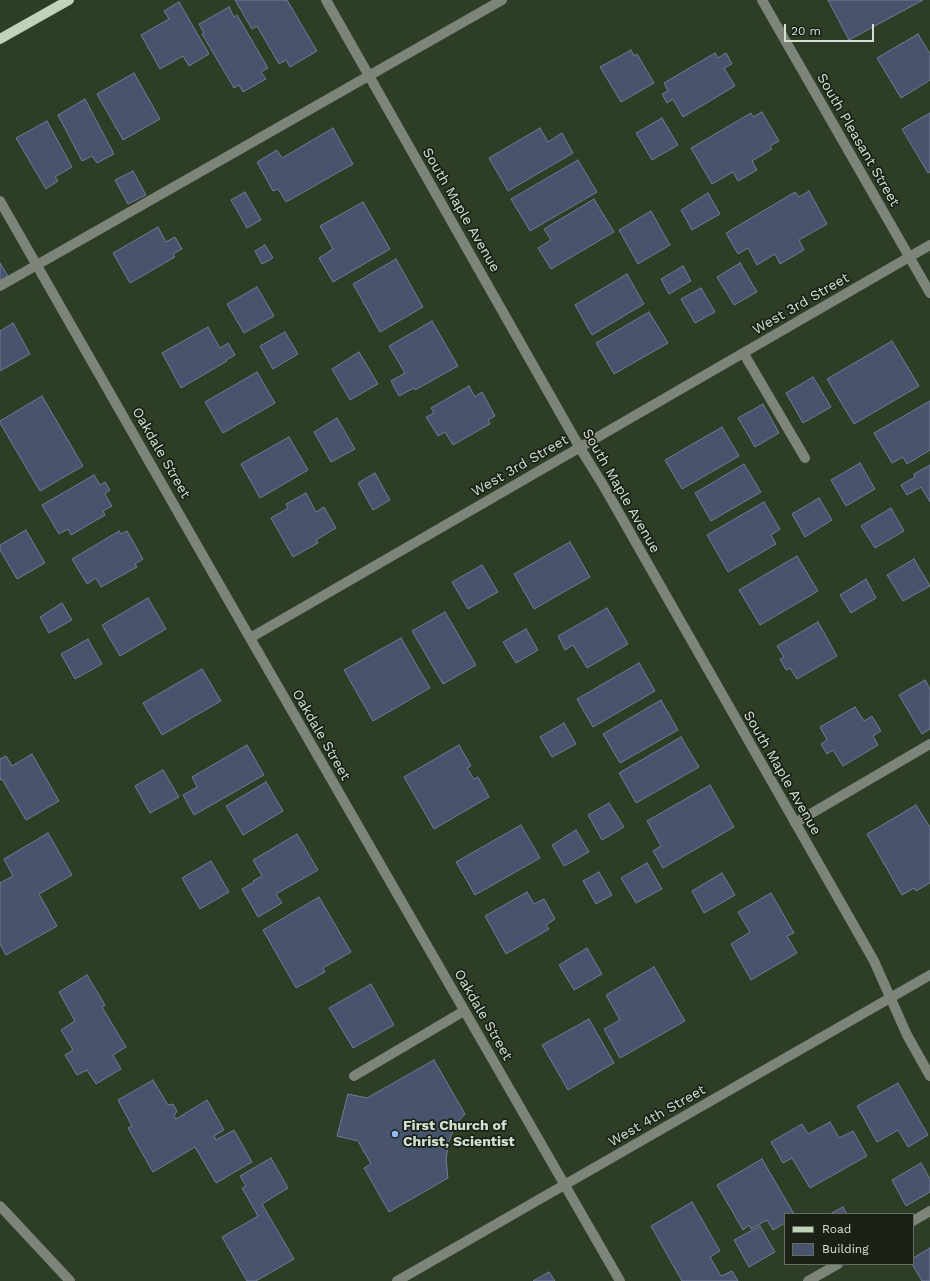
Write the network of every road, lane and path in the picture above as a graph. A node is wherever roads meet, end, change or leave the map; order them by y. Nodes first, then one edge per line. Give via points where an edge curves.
1 (69, 0) edge
2 (326, 0) edge
3 (502, 0) edge
4 (762, 0) edge
5 (0, 39) edge
6 (369, 76) junction
7 (0, 201) edge
8 (930, 245) edge
9 (909, 257) junction
10 (36, 265) junction
11 (0, 286) edge
12 (930, 293) edge
13 (744, 354) junction
14 (580, 448) junction
15 (805, 458) dead end
16 (250, 638) junction
17 (930, 744) edge
18 (795, 824) junction
19 (930, 975) edge
20 (890, 998) junction
21 (464, 1012) junction
22 (354, 1076) dead end
23 (930, 1076) edge
24 (564, 1186) junction
25 (0, 1206) edge
26 (930, 1211) edge
27 (914, 1220) edge
28 (836, 1265) edge
29 (70, 1281) edge
30 (397, 1281) edge
31 (620, 1281) edge
32 (808, 1281) edge

1 - 5 main road
2 - 6 street, South Maple Avenue
3 - 6 street
4 - 9 street, South Pleasant Street
6 - 10 street
6 - 14 street, South Maple Avenue
7 - 10 street, Oakdale Street
8 - 9 street, West 3rd Street
9 - 12 street, South Pleasant Street
9 - 13 street, West 3rd Street
10 - 11 street
10 - 16 street, Oakdale Street
13 - 14 street, West 3rd Street
13 - 15 street
14 - 16 street, West 3rd Street
14 - 18 street, South Maple Avenue
16 - 21 street, Oakdale Street
17 - 18 street
18 - 20 street, South Maple Avenue via 874,961
19 - 20 street, West 4th Street
20 - 23 street, South Maple Avenue
20 - 24 street, West 4th Street
21 - 22 street
21 - 24 street, Oakdale Street
24 - 30 street, West 4th Street
24 - 31 street, Oakdale Street
25 - 29 street
26 - 27 street
28 - 32 street

